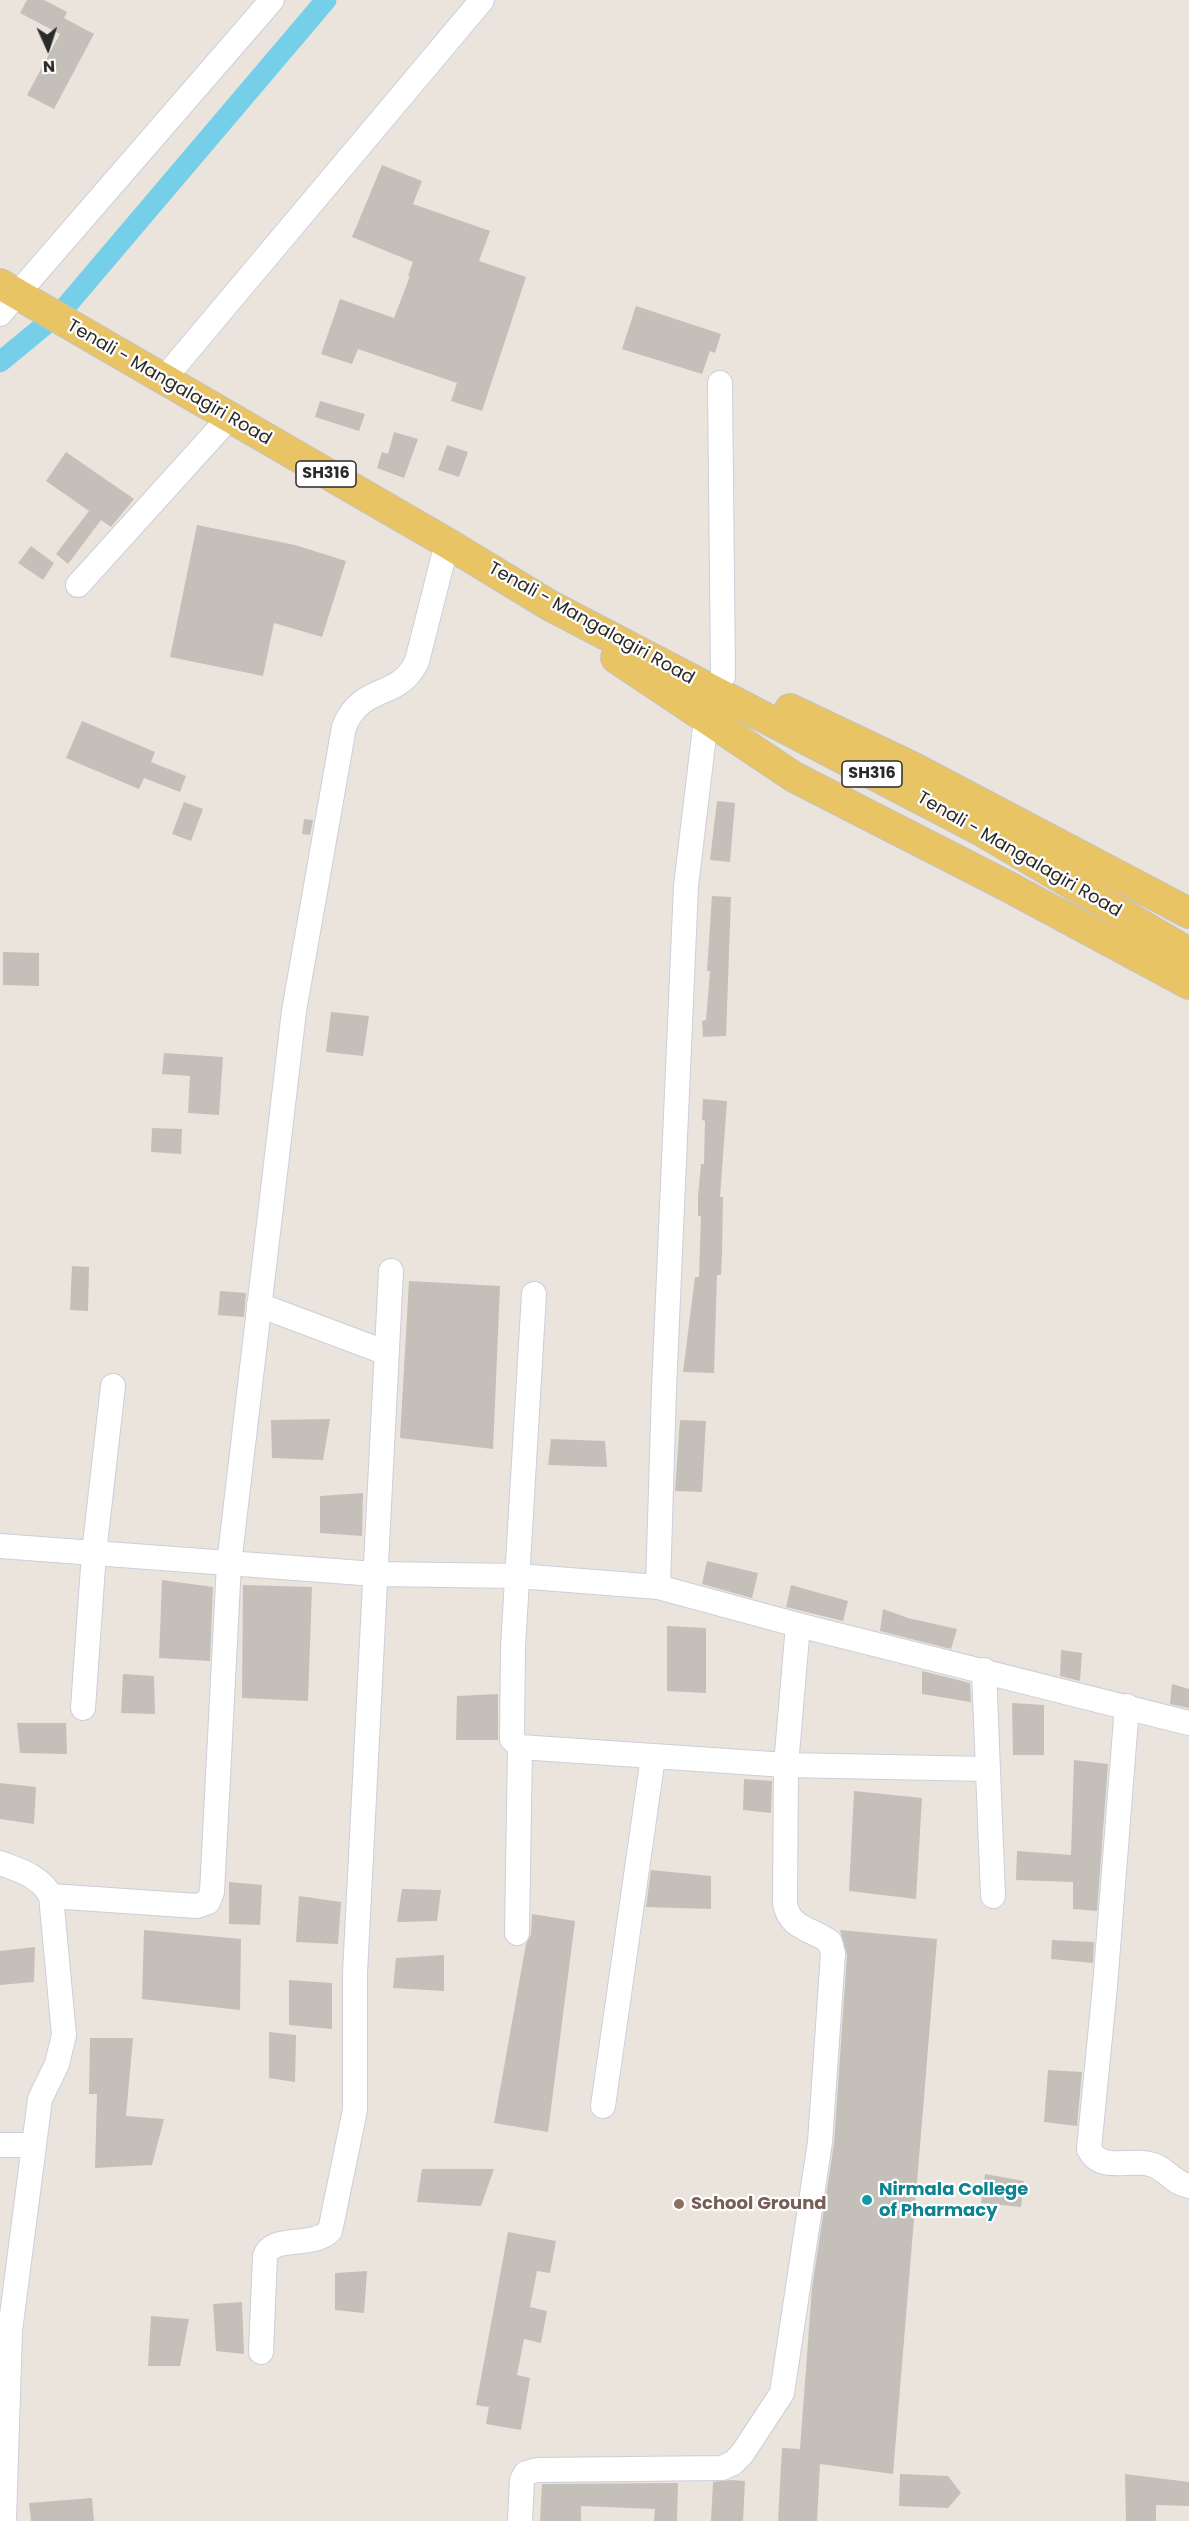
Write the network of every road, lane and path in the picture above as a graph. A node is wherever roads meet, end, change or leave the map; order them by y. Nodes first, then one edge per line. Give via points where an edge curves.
1 (272, 0) edge
2 (482, 0) edge
3 (10, 297) edge
4 (163, 380) junction
5 (720, 383) dead end
6 (229, 418) junction
7 (447, 543) junction
8 (505, 578) junction
9 (78, 585) dead end
10 (723, 676) junction
11 (706, 718) junction
12 (1189, 913) edge
13 (1189, 953) edge
14 (1189, 984) edge
15 (391, 1271) dead end
16 (534, 1294) dead end
17 (259, 1305) junction
18 (387, 1353) junction
19 (113, 1386) dead end
20 (0, 1546) edge
21 (94, 1553) junction
22 (229, 1564) junction
23 (375, 1574) junction
24 (518, 1575) junction
25 (658, 1587) junction
26 (798, 1625) junction
27 (984, 1670) junction
28 (1126, 1706) junction
29 (83, 1708) dead end
30 (1189, 1723) edge
31 (520, 1747) junction
32 (653, 1757) junction
33 (786, 1766) junction
34 (987, 1769) junction
35 (0, 1863) edge
36 (51, 1896) junction
37 (993, 1896) dead end
38 (517, 1932) dead end
39 (603, 2106) dead end
40 (0, 2145) edge
41 (34, 2145) junction
42 (1189, 2186) edge
43 (261, 2352) dead end
44 (4, 2521) edge
45 (520, 2521) edge

1 - 3 street
2 - 4 street
3 - 4 main road, Tenali - Mangalagiri Road / SH316
4 - 6 main road, Tenali - Mangalagiri Road / SH316
5 - 10 street
6 - 7 main road, Tenali - Mangalagiri Road / SH316
6 - 9 street
7 - 8 main road, Tenali - Mangalagiri Road / SH316
7 - 17 street via 411,674 401,683 365,698 350,712 344,727 294,1011
8 - 10 main road
8 - 11 main road via 577,632
8 - 13 main road, Tenali - Mangalagiri Road / SH316 via 549,605 980,830
10 - 12 main road via 912,767
11 - 14 main road via 794,777
11 - 25 street via 686,886
15 - 18 street
16 - 24 street
17 - 18 street
17 - 22 street
18 - 23 street
19 - 21 street
20 - 21 street
21 - 22 street
21 - 29 street
22 - 23 street
22 - 36 street via 212,1892 208,1902 197,1906
23 - 24 street
23 - 43 street via 355,1973 355,2110 330,2231 321,2239 275,2244 265,2256
24 - 25 street
24 - 31 street via 512,1739
25 - 26 street
26 - 27 street
26 - 33 street
27 - 28 street
27 - 34 street
28 - 30 street
28 - 42 street via 1089,2149 1102,2162 1152,2164 1175,2182
31 - 32 street
31 - 38 street
32 - 33 street
32 - 39 street
33 - 34 street
33 - 45 street via 787,1915 830,1942 833,1954 820,2142 782,2393 733,2463 722,2468 537,2470 526,2473 522,2480
34 - 37 street
35 - 36 street via 35,1876
36 - 41 street via 64,2035 57,2064 40,2099
40 - 41 street
41 - 44 street via 10,2331

